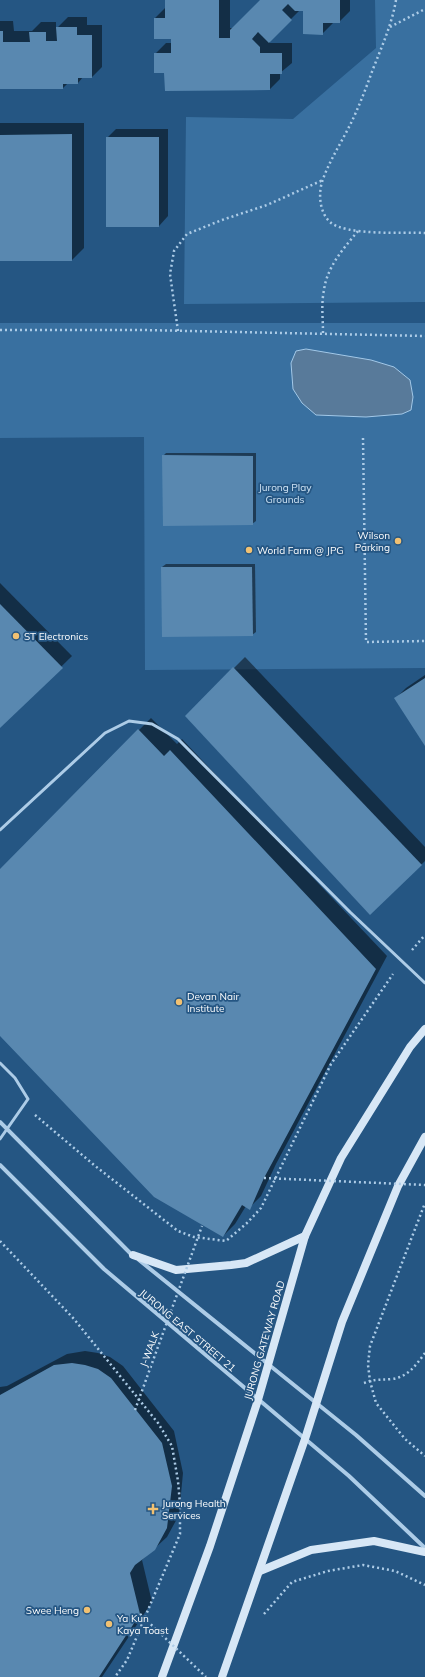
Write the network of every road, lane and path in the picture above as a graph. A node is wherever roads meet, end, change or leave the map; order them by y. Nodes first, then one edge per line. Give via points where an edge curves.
1 (396, 0) edge
2 (425, 9) edge
3 (390, 27) junction
4 (323, 180) junction
5 (358, 231) junction
6 (425, 233) edge
7 (0, 330) edge
8 (178, 331) junction
9 (323, 333) junction
10 (425, 336) edge
11 (362, 438) dead end
12 (425, 642) edge
13 (0, 830) edge
14 (425, 935) edge
15 (402, 961) junction
16 (425, 983) edge
17 (425, 1029) edge
18 (0, 1063) edge
19 (24, 1105) junction
20 (0, 1122) edge
21 (7, 1129) junction
22 (425, 1137) edge
23 (0, 1139) edge
24 (0, 1165) edge
25 (264, 1178) dead end
26 (425, 1185) edge
27 (425, 1203) edge
28 (202, 1226) dead end
29 (305, 1236) junction
30 (0, 1241) edge
31 (132, 1255) junction
32 (425, 1353) edge
33 (269, 1364) junction
34 (370, 1381) junction
35 (364, 1383) dead end
36 (258, 1400) junction
37 (316, 1402) junction
38 (135, 1410) dead end
39 (305, 1439) junction
40 (425, 1456) edge
41 (425, 1496) edge
42 (425, 1548) edge
43 (425, 1552) edge
44 (260, 1571) junction
45 (425, 1585) edge
46 (140, 1614) dead end
47 (263, 1615) dead end
48 (115, 1677) edge
49 (162, 1677) edge
50 (206, 1677) edge
51 (222, 1677) edge

1 - 3 path
2 - 3 path
3 - 4 path via 351,124
4 - 5 path via 320,195 322,210 330,222
4 - 8 path via 268,205 187,234 174,251 170,274
5 - 6 path
5 - 9 path via 340,252 327,278 324,291
7 - 8 path
8 - 9 path
9 - 10 path
11 - 12 path via 366,642
13 - 15 lane via 105,732 129,720 152,724 178,739
14 - 15 path
15 - 16 lane
15 - 19 path via 331,1064 261,1208 226,1241 194,1237 178,1230 94,1165
17 - 29 main road, JURONG GATEWAY ROAD via 410,1047 340,1158
18 - 19 lane via 15,1078 28,1099
19 - 21 lane
20 - 21 street
21 - 23 lane
21 - 31 street
22 - 37 main road via 398,1186 342,1322
24 - 36 street, JURONG EAST STREET 21 via 104,1269
25 - 26 path, bridge
27 - 34 path via 370,1346
28 - 38 path, J-WALK, bridge
29 - 31 main road via 246,1263 231,1265 176,1270
29 - 33 main road, JURONG GATEWAY ROAD
30 - 48 path via 74,1319 158,1423 172,1446 178,1481 180,1534 127,1660
31 - 33 street
32 - 34 path via 408,1374 392,1379 380,1378
33 - 36 main road, JURONG GATEWAY ROAD
33 - 37 street
34 - 35 path
34 - 40 path via 376,1403 405,1439
36 - 39 street, JURONG EAST STREET 21
36 - 49 main road, JURONG GATEWAY ROAD via 210,1546
37 - 39 main road
37 - 41 street
39 - 42 street, JURONG EAST STREET 21 via 349,1476
39 - 44 main road
43 - 44 main road via 374,1540 311,1550
44 - 51 main road
45 - 47 path via 395,1571 363,1566 328,1571 292,1582
46 - 50 path, bridge

